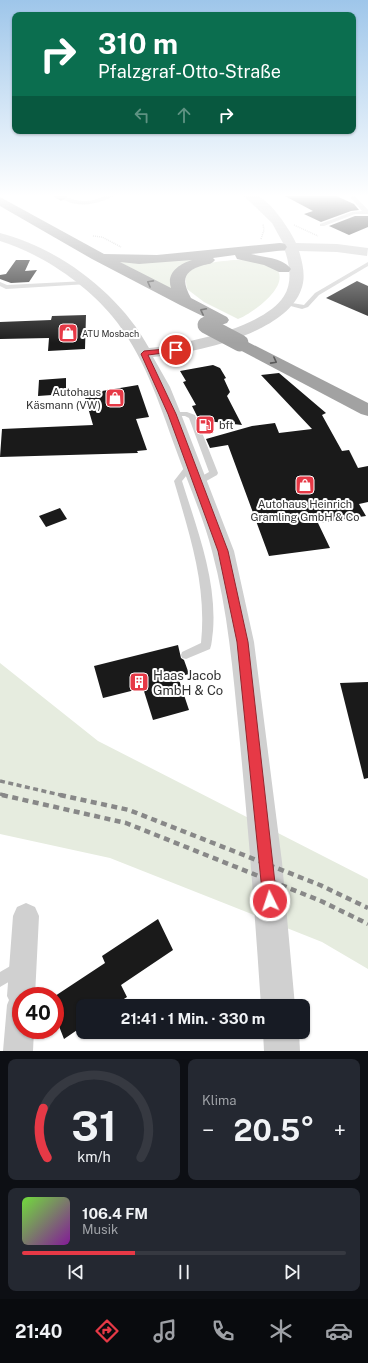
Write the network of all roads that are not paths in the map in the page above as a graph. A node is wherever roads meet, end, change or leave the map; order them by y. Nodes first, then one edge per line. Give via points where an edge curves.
1 (17, 244) edge
2 (59, 244) edge
3 (76, 244) edge
4 (260, 244) edge
5 (284, 244) edge
6 (316, 244) edge
7 (253, 248) junction
8 (287, 250) junction
9 (332, 250) junction
10 (239, 255) junction
11 (97, 256) junction
12 (368, 256) edge
13 (300, 266) junction
14 (86, 283) junction
15 (0, 284) edge
16 (184, 302) junction
17 (286, 304) junction
18 (247, 340) junction
19 (179, 345) junction
20 (140, 346) junction
21 (161, 387) junction
22 (368, 394) edge
23 (368, 410) edge
24 (195, 473) junction
25 (186, 655) dead end
26 (26, 916) dead end
27 (23, 965) junction
28 (0, 980) edge
29 (22, 987) edge
30 (277, 999) edge
31 (19, 1039) edge
32 (281, 1039) edge
33 (18, 1051) edge
34 (282, 1051) edge

1 - 14 street via 42,253
2 - 18 highway, bridge via 79,259 206,325
3 - 11 highway
4 - 7 highway
5 - 8 street
6 - 9 street
7 - 8 highway
7 - 11 highway via 139,260
8 - 9 street
8 - 10 highway
8 - 13 street
9 - 12 street
9 - 13 street
10 - 13 highway
10 - 16 highway via 204,261 181,271 177,277 177,284
16 -> 11 highway
12 - 17 lane via 317,294 306,306
13 - 17 street via 292,294
13 - 19 street via 285,282 272,302 260,311
14 - 15 lane via 6,288
14 - 20 street via 117,312
18 -> 16 highway via 221,320
17 - 19 street via 246,328
18 - 22 highway
18 -> 23 highway
19 - 20 street
19 - 21 street
20 - 21 street
21 - 24 street
24 - 25 lane via 178,481 208,589 209,625 206,646
24 - 30 street via 223,551 242,642 267,862
26 - 27 street
27 - 28 lane
27 - 29 street
31 - 33 street
32 - 34 street

